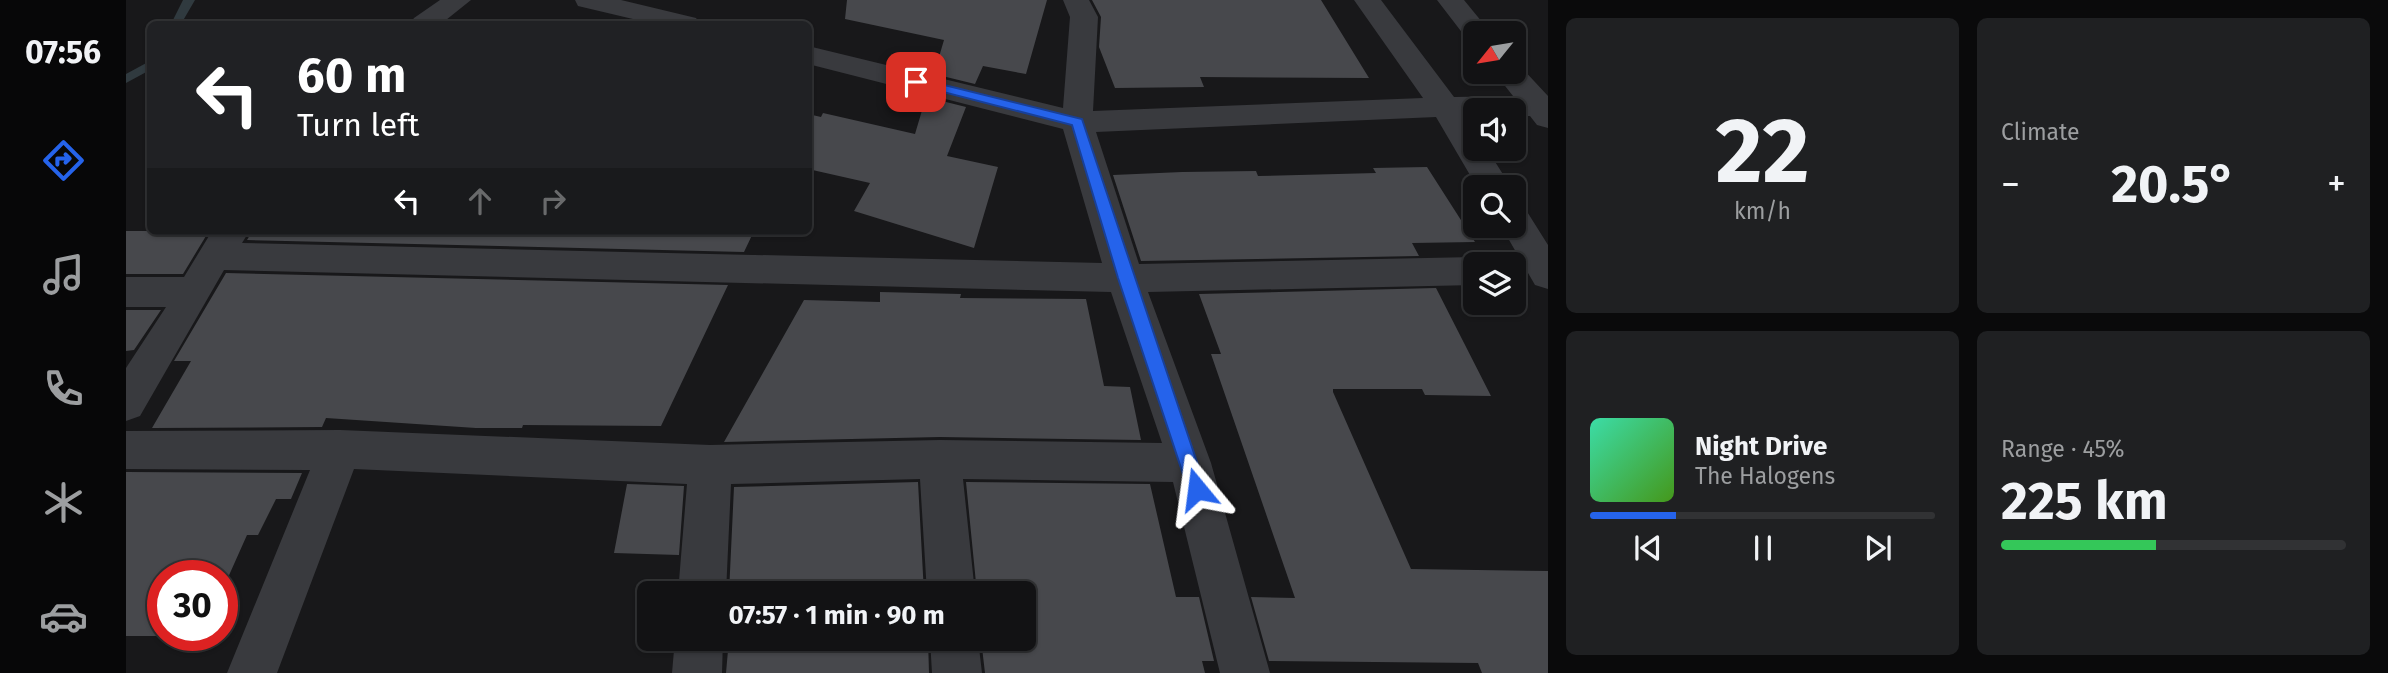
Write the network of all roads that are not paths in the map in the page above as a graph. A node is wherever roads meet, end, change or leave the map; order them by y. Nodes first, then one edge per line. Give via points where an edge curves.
1 (458, 0) edge
2 (588, 0) edge
3 (1076, 0) edge
4 (1367, 0) edge
5 (1450, 0) edge
6 (428, 21) edge
7 (674, 21) edge
8 (1468, 21) edge
9 (812, 56) edge
10 (1520, 84) edge
11 (1446, 107) junction
12 (1544, 110) edge
13 (1077, 122) junction
14 (1487, 175) edge
15 (1522, 238) edge
16 (223, 243) edge
17 (1463, 271) edge
18 (1535, 272) edge
19 (1125, 278) junction
20 (126, 292) edge
21 (195, 292) junction
22 (126, 403) edge
23 (126, 450) edge
24 (339, 451) junction
25 (940, 459) junction
26 (1190, 463) junction
27 (710, 465) junction
28 (703, 581) edge
29 (950, 581) edge
30 (698, 651) edge
31 (955, 651) edge
32 (252, 673) edge
33 (697, 673) edge
34 (957, 673) edge
35 (1245, 673) edge

1 - 6 street
2 - 7 street
3 - 13 street via 1084,17
4 - 11 street
5 - 8 street
9 - 13 street
10 - 12 street
11 - 12 street
11 - 13 street
11 - 14 street
13 - 19 street
15 - 18 street
16 - 19 street
16 - 21 street
17 - 19 street
19 - 26 street
20 - 21 street
21 - 22 street
23 - 24 street
24 - 27 street
24 - 32 street
25 - 26 street
25 - 27 street
25 - 29 street
26 - 35 street
27 - 28 street
30 - 33 street
31 - 34 street

